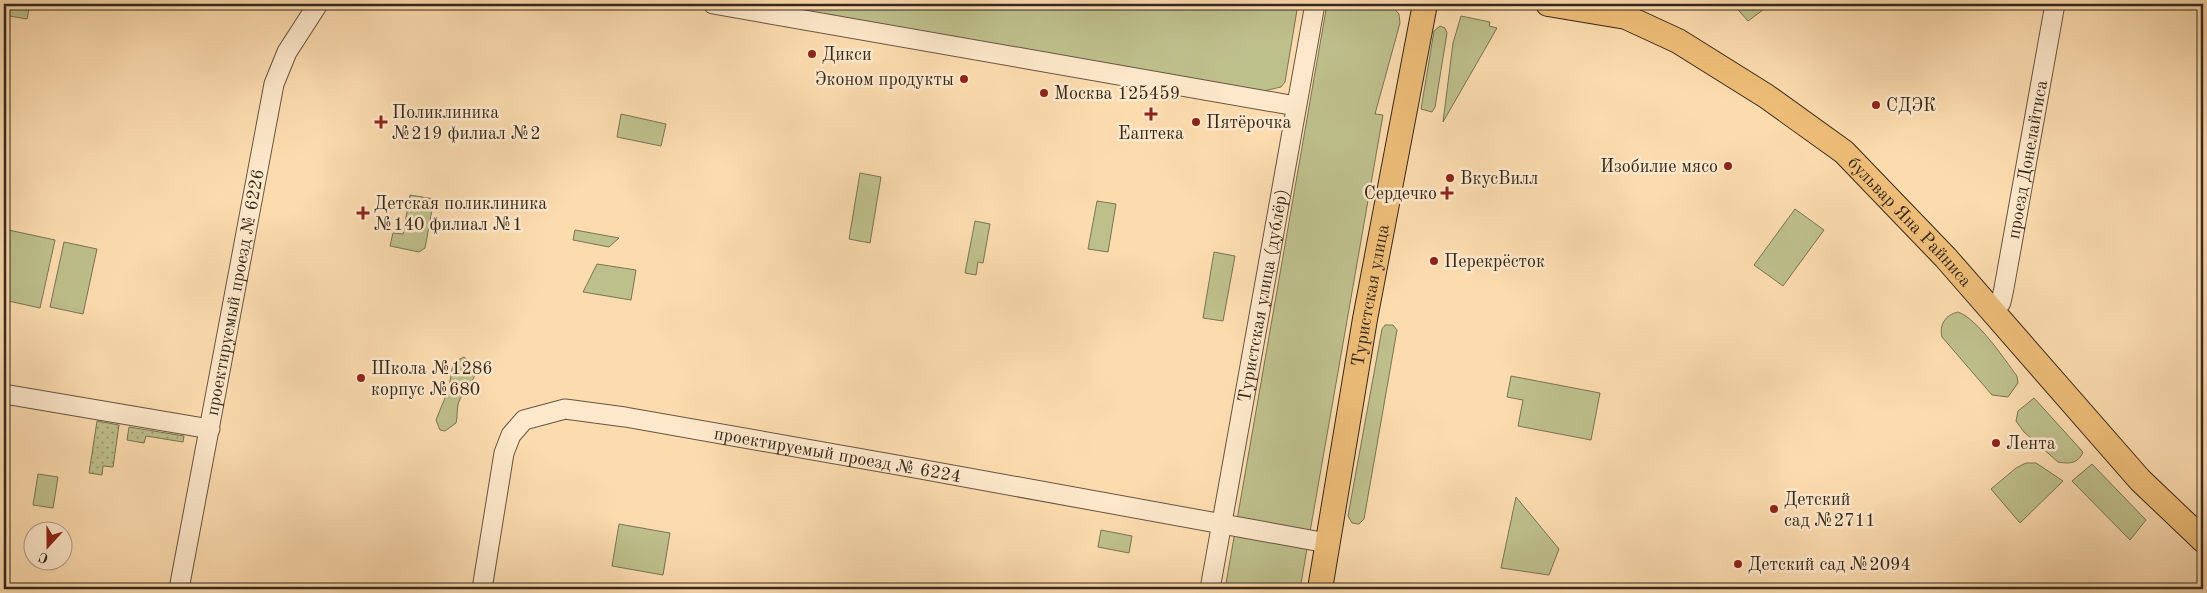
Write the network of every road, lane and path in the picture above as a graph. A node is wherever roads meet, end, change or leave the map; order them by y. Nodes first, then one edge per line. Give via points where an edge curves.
1 (318, 4) edge
2 (714, 4) edge
3 (1315, 4) edge
4 (1425, 4) edge
5 (1548, 4) edge
6 (2055, 4) edge
7 (1296, 106) junction
8 (1994, 313) junction
9 (4, 394) edge
10 (210, 429) junction
11 (1222, 524) junction
12 (2203, 540) edge
13 (1327, 543) junction
14 (180, 589) edge
15 (482, 589) edge
16 (1210, 589) edge
17 (1320, 589) edge

1 - 10 street, проектируемый проезд № 6226 via 288,52 274,84
2 - 7 street
3 - 7 street, Туристская улица (дублёр)
4 - 13 main road, Туристская улица via 1365,319
5 - 8 main road, бульвар Яна Райниса via 1626,17 1701,54 1766,96 1844,152 1917,226
6 - 8 street, проезд Донелайтиса via 2004,288
7 - 11 street, Туристская улица (дублёр)
8 - 12 main road, бульвар Яна Райниса via 2140,480
9 - 10 street
10 - 14 street, проектируемый проезд № 6226
11 - 13 street, проектируемый проезд № 6224
11 - 15 street, проектируемый проезд № 6224 via 712,432 565,410 524,420 511,435 504,454
11 - 16 street, Туристская улица (дублёр)
13 - 17 main road, Туристская улица

